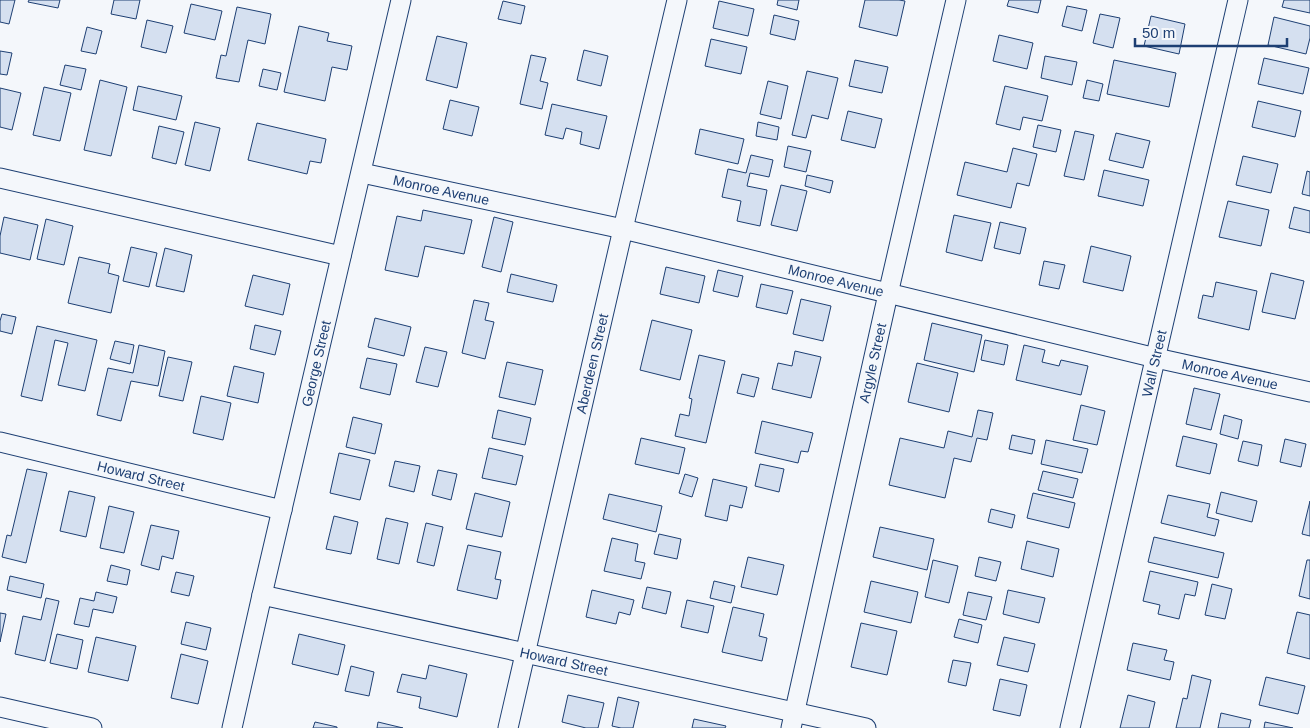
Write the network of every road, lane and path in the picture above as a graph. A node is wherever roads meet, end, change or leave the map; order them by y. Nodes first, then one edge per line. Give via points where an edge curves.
1 (677, 0) edge
2 (956, 0) edge
3 (1238, 0) edge
4 (395, 1) edge
5 (362, 173) junction
6 (0, 178) edge
7 (623, 229) junction
8 (341, 256) junction
9 (888, 294) junction
10 (1156, 358) junction
11 (1310, 392) edge
12 (0, 442) edge
13 (282, 510) junction
14 (262, 595) junction
15 (526, 652) junction
16 (0, 707) edge
17 (793, 720) edge
18 (92, 728) edge
19 (232, 728) edge
20 (508, 728) edge
21 (866, 728) edge
22 (1070, 728) edge

1 - 7 street, Aberdeen Street
2 - 9 street, Argyle Street
3 - 10 street, Wall Street
4 - 5 street, George Street
5 - 7 street, Monroe Avenue
5 - 8 street, George Street
6 - 8 street
7 - 9 street, Monroe Avenue
7 - 15 street, Aberdeen Street
8 - 13 street, George Street
9 - 10 street, Monroe Avenue
9 - 17 street, Argyle Street
10 - 11 street, Monroe Avenue
10 - 22 street, Wall Street
12 - 13 street, Howard Street
13 - 14 street, George Street
14 - 15 street, Howard Street
14 - 19 street, George Street
15 - 17 street, Howard Street
15 - 20 street, Aberdeen Street
16 - 18 street
17 - 21 street, Howard Street

